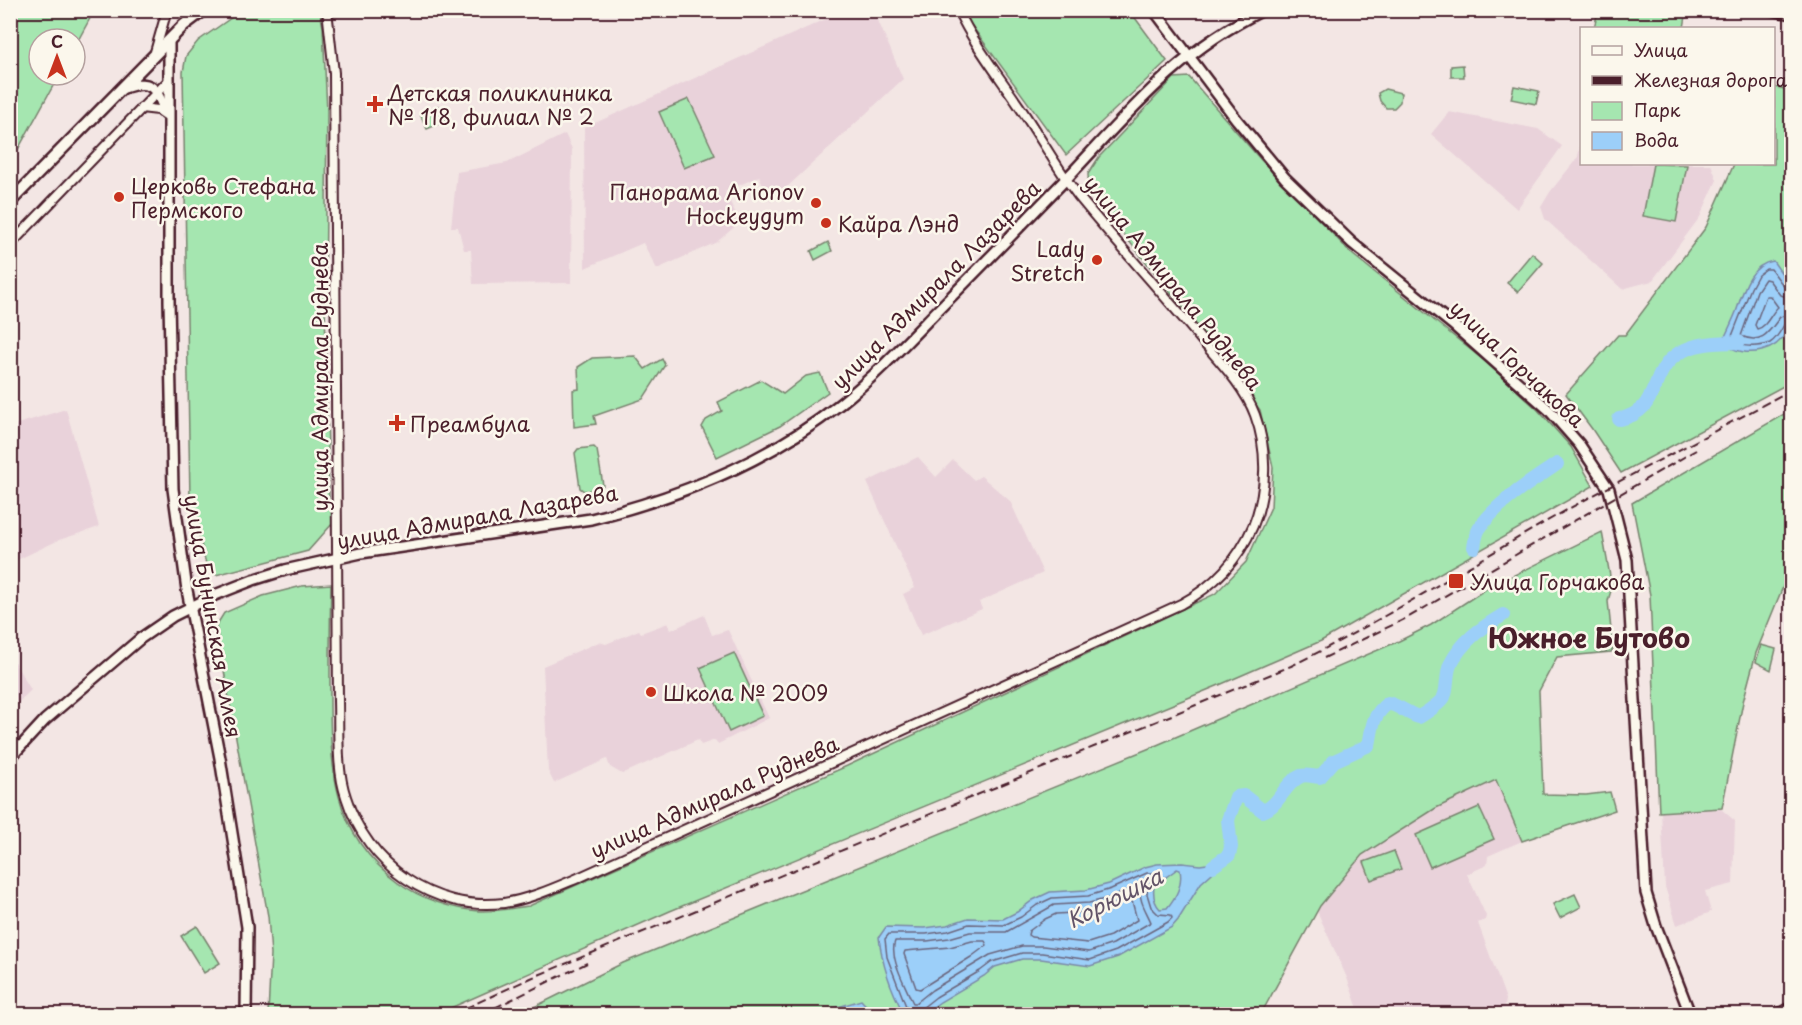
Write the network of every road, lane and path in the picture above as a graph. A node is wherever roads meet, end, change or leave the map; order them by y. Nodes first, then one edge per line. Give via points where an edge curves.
1 (167, 10) edge
2 (204, 10) edge
3 (327, 10) edge
4 (958, 10) edge
5 (1154, 10) edge
6 (1263, 10) edge
7 (1772, 10) edge
8 (1791, 14) edge
9 (169, 41) junction
10 (154, 55) junction
11 (1188, 57) junction
12 (169, 80) junction
13 (119, 90) junction
14 (156, 92) junction
15 (141, 108) junction
16 (168, 120) junction
17 (1067, 178) junction
18 (10, 202) edge
19 (10, 245) edge
20 (338, 558) junction
21 (190, 607) junction
22 (10, 758) edge
23 (1791, 1007) edge
24 (246, 1014) edge
25 (1690, 1014) edge
26 (1779, 1014) edge

1 - 10 street
2 - 9 main road
3 - 20 street, улица Адмирала Руднева via 334,73
4 - 17 street, улица Адмирала Руднева
5 - 11 street, улица Горчакова
6 - 11 street, улица Адмирала Лазарева
7 - 8 street
9 - 10 main road
9 - 12 street, улица Бунинская Аллея
10 - 13 main road
11 - 17 street, улица Адмирала Лазарева via 1134,105
11 - 25 street, улица Горчакова via 1285,178 1352,243 1549,410 1579,444 1609,489 1627,560 1646,893
12 - 14 street
12 - 16 street, улица Бунинская Аллея
13 - 14 street via 141,83
13 - 18 main road
14 - 15 street
14 - 16 street
15 - 16 street via 158,110
15 - 19 street
16 - 21 street, улица Бунинская Аллея via 173,489
17 - 20 street, улица Адмирала Лазарева via 860,387 832,410 754,459 719,476 591,519
17 - 20 street, улица Адмирала Руднева via 1223,366 1247,398 1259,426 1264,490 1247,540 1211,585 1181,604 578,878 537,895 487,904 445,898 400,876 381,859 353,816 341,771
20 - 21 street, улица Адмирала Лазарева via 253,580
21 - 22 street, улица Адмирала Лазарева via 116,658 45,720
21 - 24 street, улица Бунинская Аллея via 220,758 247,927
23 - 26 street

